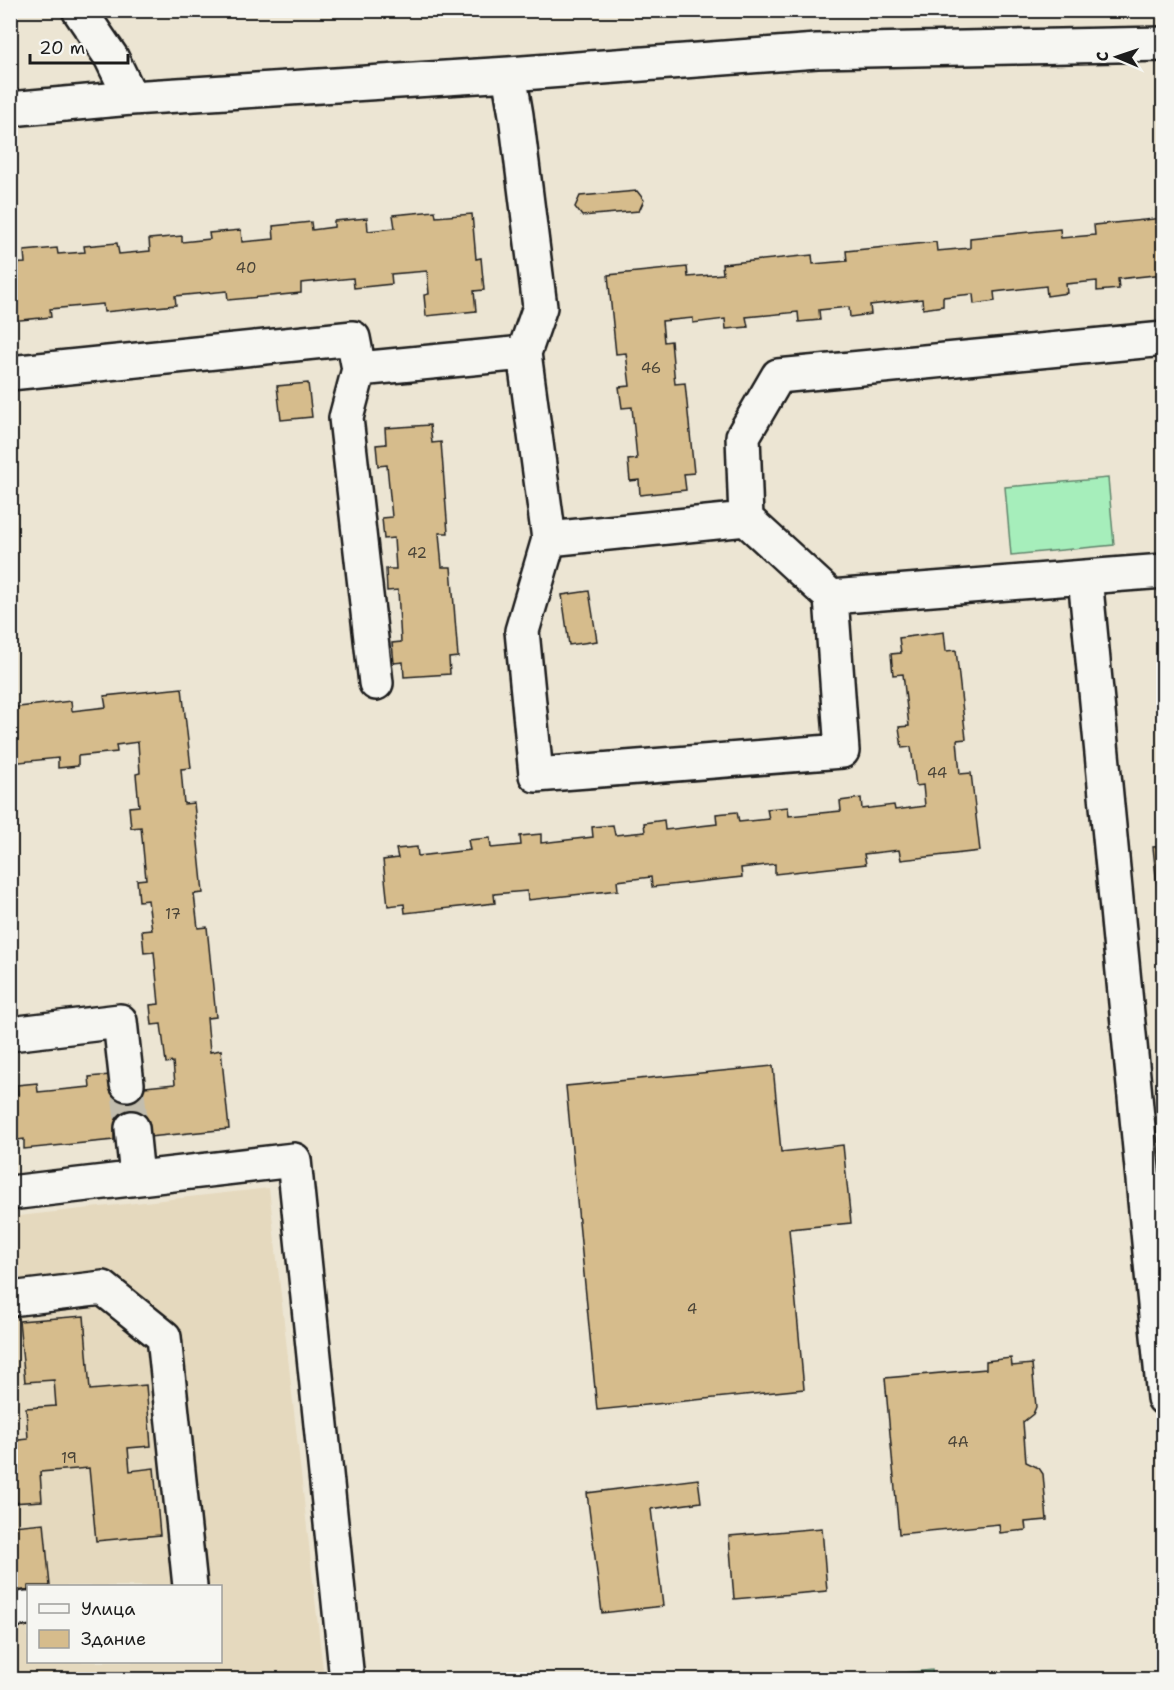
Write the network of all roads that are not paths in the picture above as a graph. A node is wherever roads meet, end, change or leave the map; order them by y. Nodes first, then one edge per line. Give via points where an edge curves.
1 (79, 10) edge
2 (1164, 44) edge
3 (509, 74) junction
4 (131, 98) junction
5 (10, 109) edge
6 (1164, 339) edge
7 (524, 353) junction
8 (359, 369) junction
9 (10, 373) edge
10 (746, 519) junction
11 (549, 539) junction
12 (1164, 571) edge
13 (1085, 577) junction
14 (831, 597) junction
15 (376, 683) dead end
16 (10, 1034) edge
17 (127, 1084) tunnel mouth
18 (132, 1128) tunnel mouth
19 (137, 1177) junction
20 (10, 1193) edge
21 (10, 1299) edge
22 (1161, 1335) edge
23 (1164, 1398) edge
24 (190, 1585) edge
25 (27, 1608) edge
26 (10, 1610) edge
27 (347, 1680) edge

1 - 4 lane via 111,57
2 - 3 lane via 817,51
3 - 4 lane
3 - 7 lane via 540,307
4 - 5 lane
6 - 10 lane via 778,376 743,436
7 - 8 lane
7 - 11 lane
8 - 9 lane via 353,338
8 - 15 lane via 346,418
10 - 11 lane
10 - 14 lane
11 - 14 lane via 522,631 536,775 842,751
12 - 13 lane
13 - 14 lane
13 - 22 lane
16 - 17 lane via 120,1021
18 - 19 lane
19 - 20 lane
19 - 27 lane via 294,1160
21 - 24 lane via 103,1288 164,1337
22 - 23 lane
25 - 26 lane

